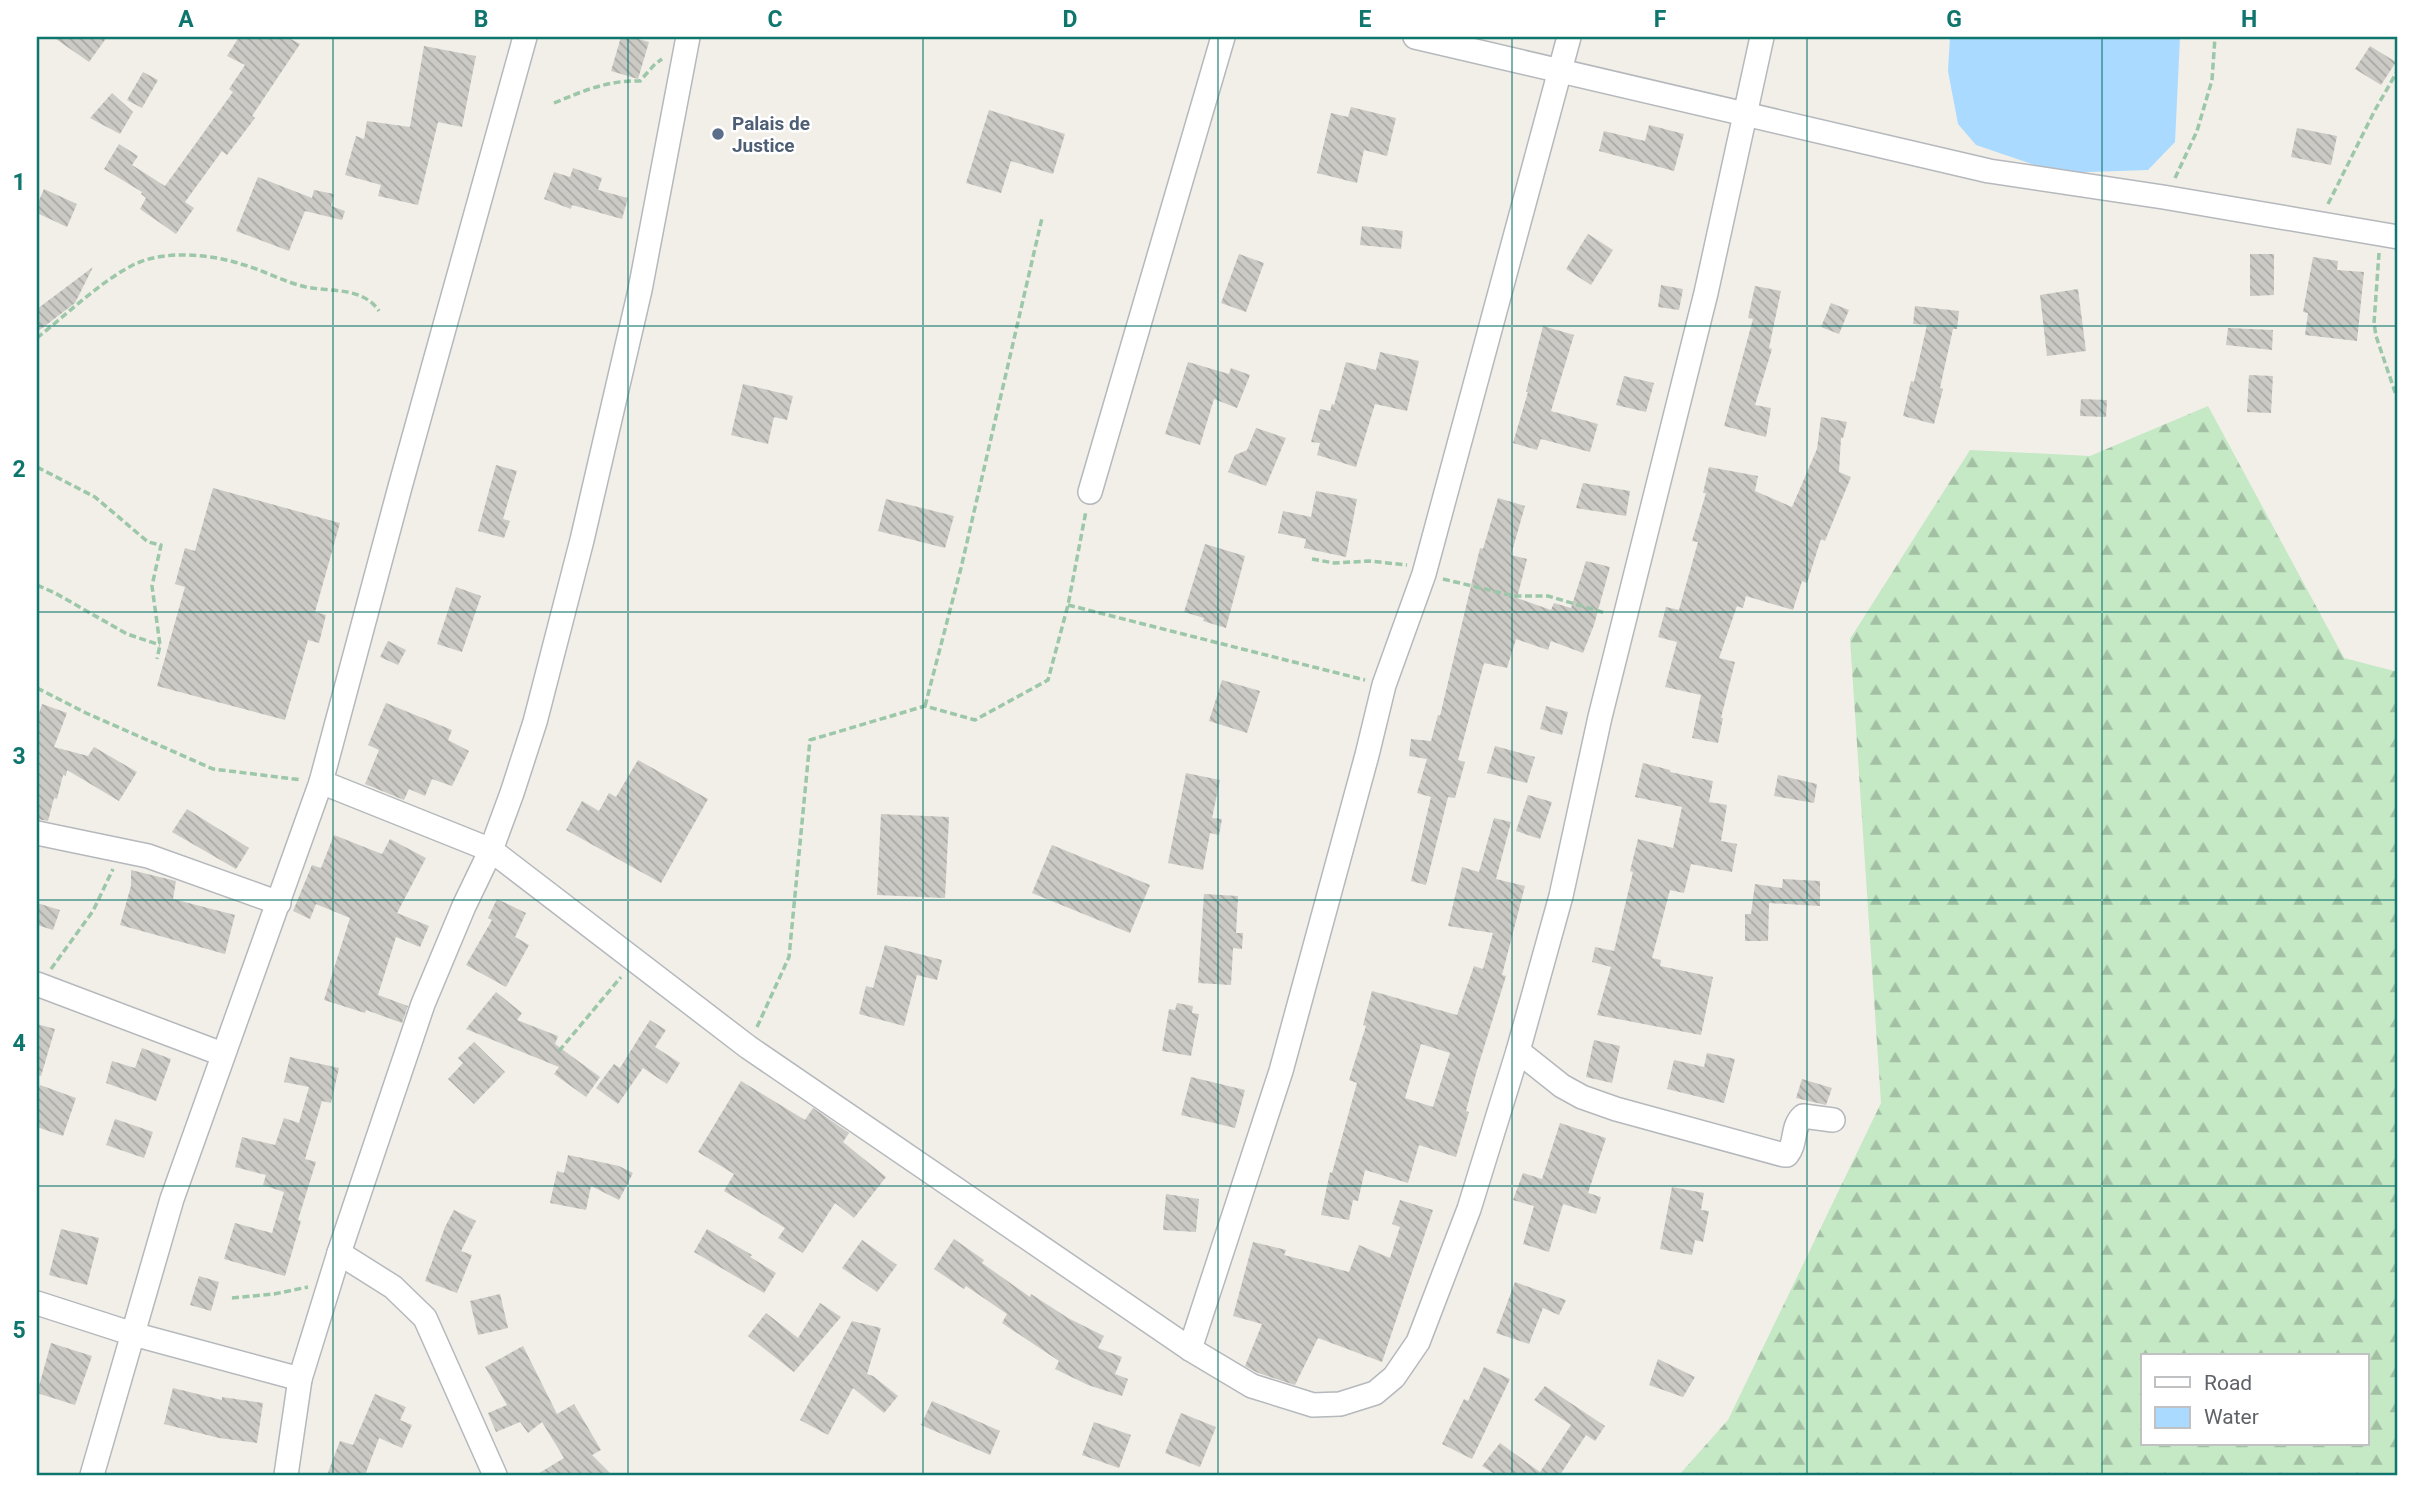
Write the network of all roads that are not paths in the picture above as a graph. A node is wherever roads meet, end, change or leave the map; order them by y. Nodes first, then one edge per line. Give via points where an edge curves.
1 (525, 37) edge
2 (1223, 37) edge
3 (1415, 37) edge
4 (1569, 37) edge
5 (1762, 37) edge
6 (687, 42) edge
7 (1560, 70) junction
8 (1746, 113) junction
9 (2390, 235) edge
10 (1090, 492) road end
11 (321, 782) junction
12 (37, 833) edge
13 (491, 850) junction
14 (279, 903) junction
15 (38, 985) edge
16 (1518, 1051) junction
17 (222, 1054) junction
18 (1833, 1121) dead end
19 (339, 1253) junction
20 (37, 1304) edge
21 (133, 1334) junction
22 (1190, 1349) junction
23 (300, 1379) junction
24 (92, 1475) edge
25 (286, 1475) edge
26 (495, 1475) edge

1 - 11 street
2 - 10 street
3 - 7 street
4 - 7 street
5 - 8 street
6 - 13 street via 640,290 582,540 535,722
7 - 8 street
7 - 22 street via 1424,574 1384,685 1281,1071
8 - 9 street via 1989,171
8 - 16 street via 1561,896
11 - 13 street
11 - 14 street
12 - 14 street via 176,865
13 - 19 street via 423,1004
13 - 22 street via 748,1047
14 - 17 street
15 - 17 street
16 - 18 street via 1582,1097 1784,1155 1792,1149 1803,1116
16 - 22 street via 1469,1209 1418,1342 1394,1377 1375,1393 1357,1400 1313,1405 1252,1386
17 - 21 street via 172,1199
19 - 23 street
19 - 26 street via 393,1287 425,1318
20 - 21 street
21 - 23 street
21 - 24 street
23 - 25 street

